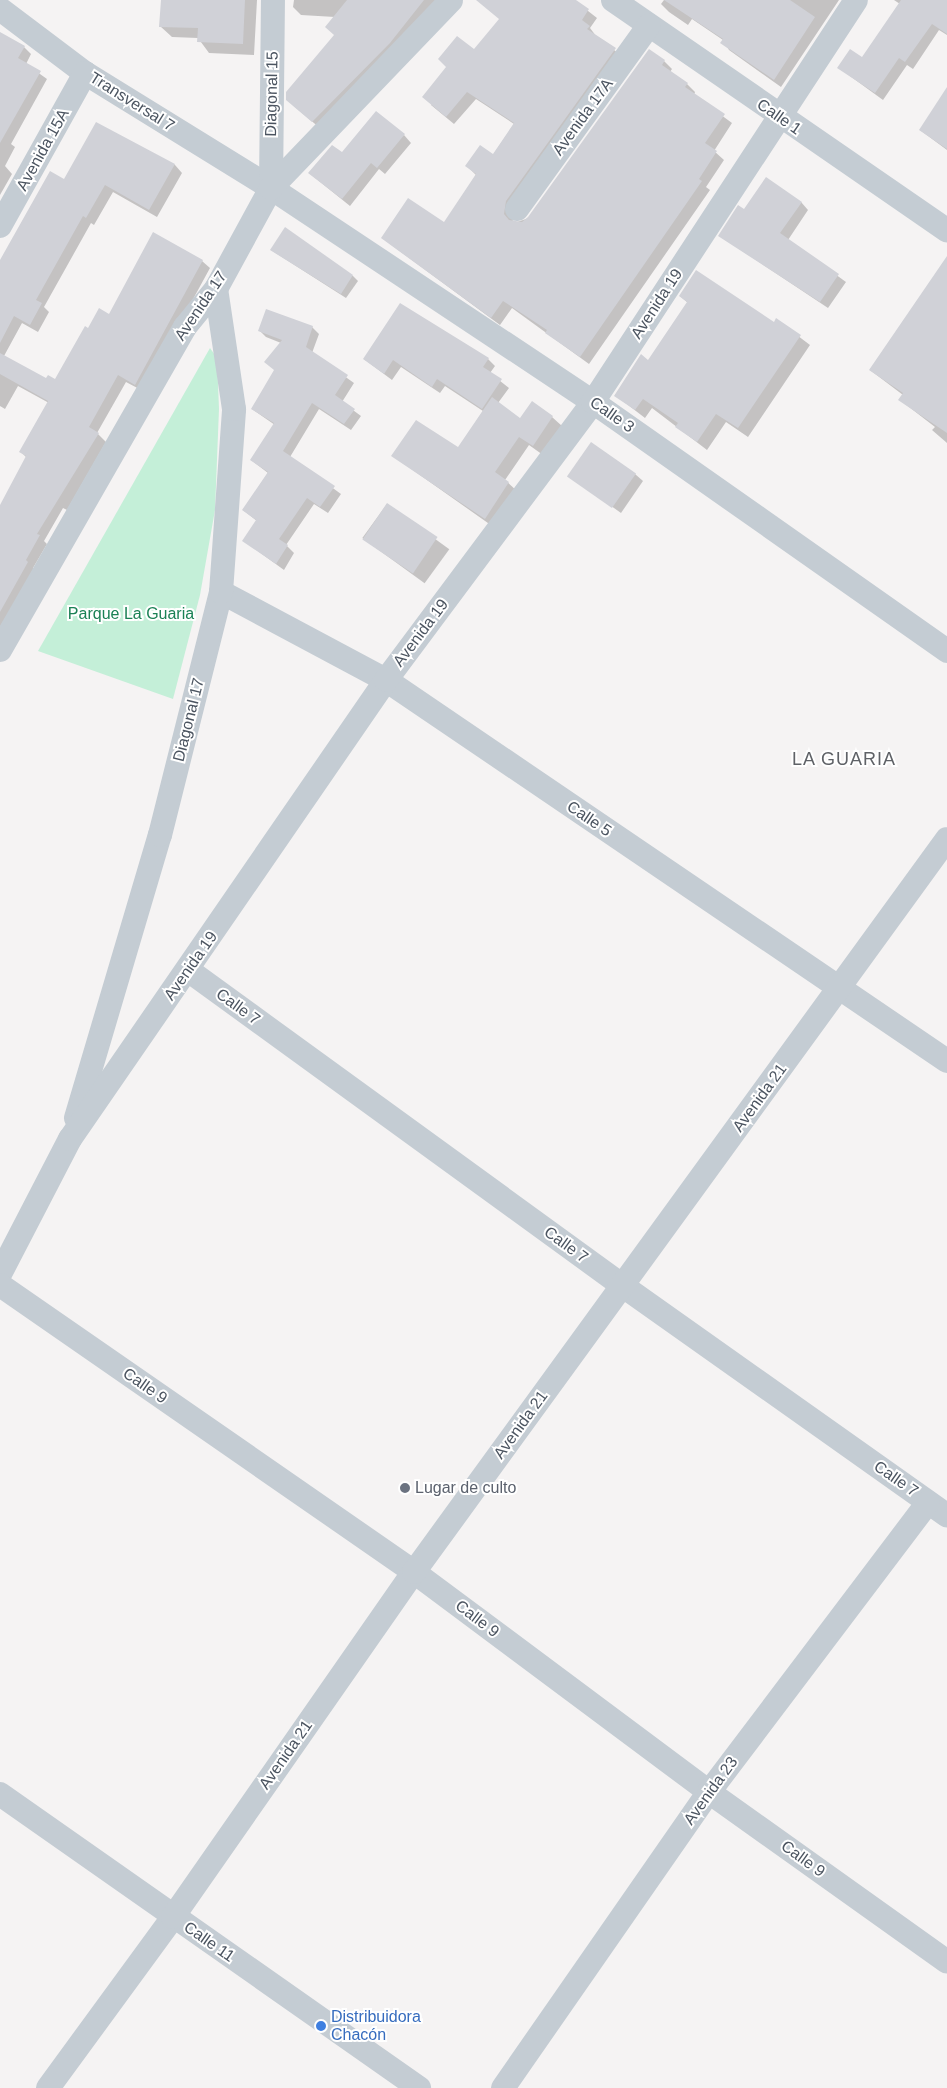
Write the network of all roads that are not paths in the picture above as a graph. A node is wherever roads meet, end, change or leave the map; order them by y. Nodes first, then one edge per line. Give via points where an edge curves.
1 (273, 0) edge
2 (451, 0) edge
3 (613, 0) edge
4 (856, 0) edge
5 (0, 9) edge
6 (649, 25) junction
7 (85, 73) junction
8 (779, 117) junction
9 (271, 188) junction
10 (517, 209) dead end
11 (0, 226) edge
12 (947, 230) edge
13 (216, 289) junction
14 (593, 402) junction
15 (221, 592) junction
16 (0, 650) edge
17 (947, 651) edge
18 (386, 680) junction
19 (947, 839) edge
20 (188, 970) junction
21 (839, 990) junction
22 (947, 1061) edge
23 (70, 1139) junction
24 (0, 1274) edge
25 (0, 1285) edge
26 (623, 1286) junction
27 (938, 1508) edge
28 (414, 1572) junction
29 (709, 1792) junction
30 (0, 1794) edge
31 (173, 1917) junction
32 (947, 1962) edge
33 (48, 2088) edge
34 (420, 2088) edge
35 (503, 2088) edge

1 - 9 street, Diagonal 15
2 - 9 street, Avenida 17
3 - 6 street, Calle 1
4 - 8 street, Avenida 19
5 - 7 street, Transversal 7
6 - 8 street, Calle 1
6 - 10 street, Avenida 17A
7 - 9 street, Transversal 7
7 - 11 street, Avenida 15A
8 - 12 street, Calle 1
8 - 14 street, Avenida 19
9 - 13 street, Avenida 17
9 - 14 street, Calle 3
13 - 15 street, Diagonal 17 via 234,409
13 - 16 street, Avenida 17 via 185,327
14 - 17 street, Calle 3
14 - 18 street, Avenida 19
15 - 18 street, Calle 5
15 - 23 street, Diagonal 17 via 160,835
18 - 20 street, Avenida 19
18 - 21 street, Calle 5
19 - 21 street, Avenida 21
20 - 23 street, Avenida 19
20 - 26 street, Calle 7
21 - 22 street, Calle 5
21 - 26 street, Avenida 21
23 - 24 street, Avenida 19
25 - 28 street, Calle 9
26 - 27 street, Calle 7
26 - 28 street, Avenida 21
27 - 29 street, Avenida 23
28 - 29 street, Calle 9
28 - 31 street, Avenida 21
29 - 32 street, Calle 9
29 - 35 street, Avenida 23
30 - 31 street, Calle 11
31 - 33 street, Avenida 21
31 - 34 street, Calle 11

